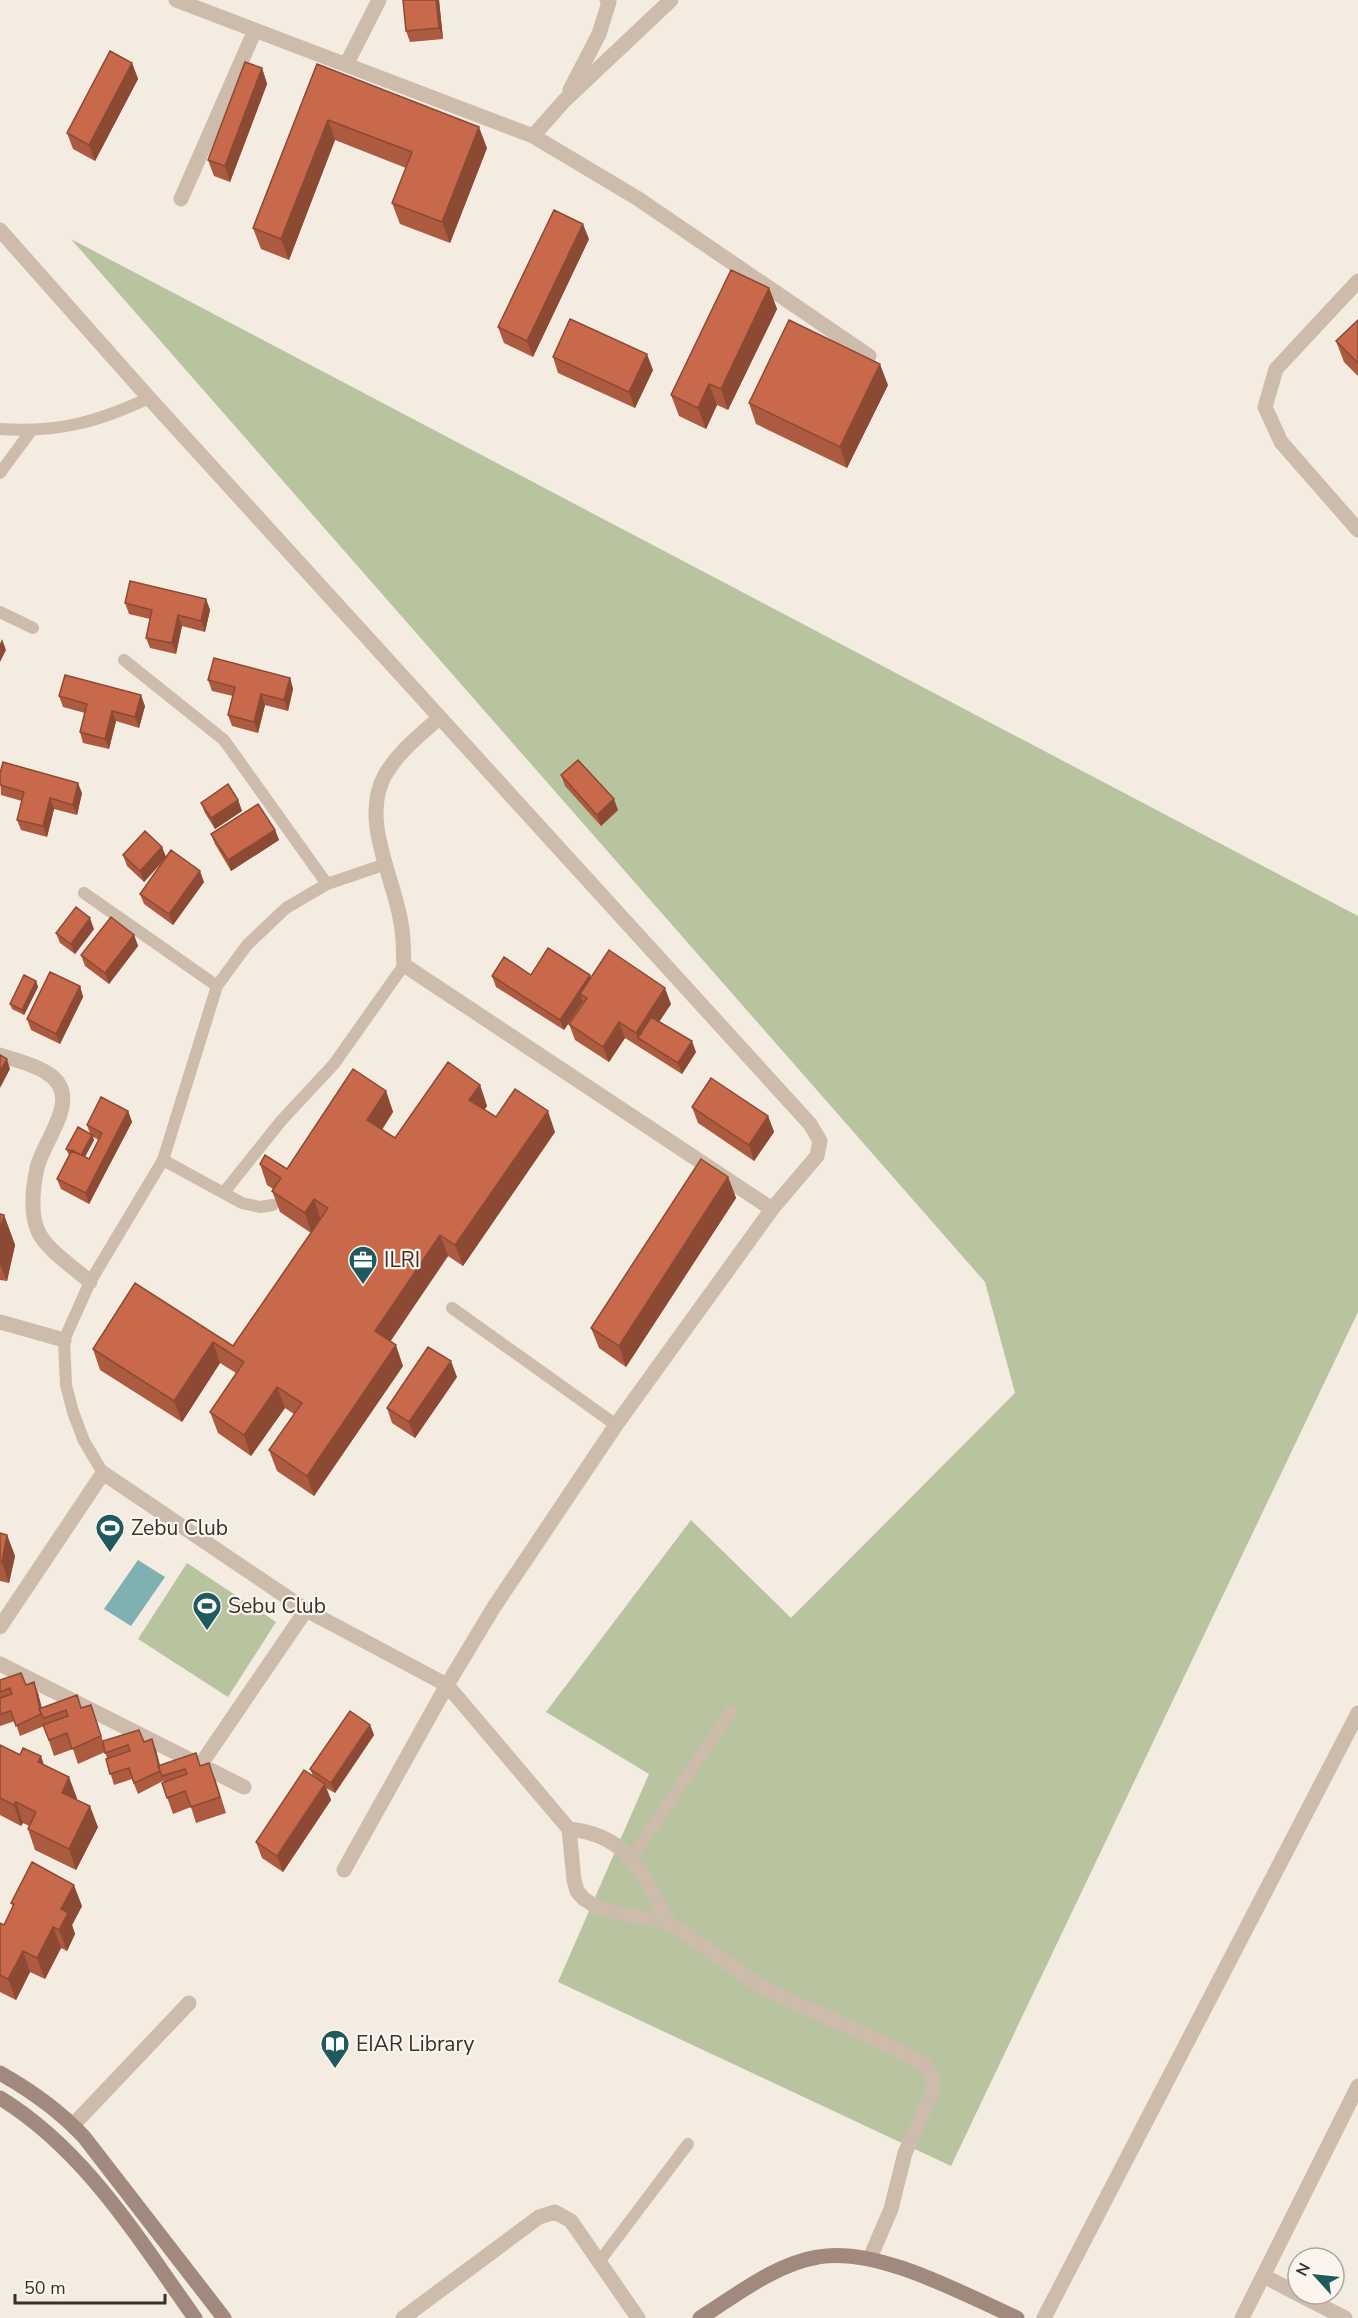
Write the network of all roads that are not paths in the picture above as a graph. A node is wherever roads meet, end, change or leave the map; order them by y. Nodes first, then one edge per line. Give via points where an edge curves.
1 (176, 0) edge
2 (379, 0) edge
3 (607, 0) edge
4 (671, 0) edge
5 (255, 30) junction
6 (346, 65) junction
7 (564, 100) junction
8 (533, 136) junction
9 (181, 199) dead end
10 (0, 230) edge
11 (1358, 281) edge
12 (869, 356) edge
13 (149, 398) junction
14 (0, 429) edge
15 (31, 431) junction
16 (0, 473) edge
17 (1358, 530) edge
18 (0, 612) edge
19 (33, 628) dead end
20 (124, 660) dead end
21 (439, 718) junction
22 (386, 864) junction
23 (327, 884) junction
24 (84, 893) dead end
25 (404, 965) junction
26 (216, 986) junction
27 (0, 1055) edge
28 (163, 1160) junction
29 (225, 1191) junction
30 (273, 1205) edge
31 (771, 1209) junction
32 (90, 1282) junction
33 (452, 1308) dead end
34 (0, 1322) edge
35 (64, 1340) junction
36 (616, 1425) junction
37 (103, 1473) junction
38 (306, 1610) junction
39 (0, 1627) edge
40 (0, 1664) edge
41 (447, 1685) junction
42 (731, 1711) dead end
43 (1358, 1713) edge
44 (201, 1764) junction
45 (244, 1787) dead end
46 (569, 1830) junction
47 (632, 1857) junction
48 (344, 1870) dead end
49 (669, 1923) junction
50 (189, 2003) dead end
51 (0, 2073) edge
52 (1358, 2086) edge
53 (0, 2098) edge
54 (73, 2125) junction
55 (688, 2144) dead end
56 (870, 2258) junction
57 (599, 2262) junction
58 (1264, 2276) junction
59 (1286, 2288) edge
60 (1322, 2306) edge
61 (195, 2318) edge
62 (224, 2318) edge
63 (403, 2318) edge
64 (638, 2318) edge
65 (701, 2318) edge
66 (1017, 2318) edge
67 (1044, 2318) edge
68 (1242, 2318) edge
69 (1345, 2318) edge

1 - 5 street
2 - 6 street
3 - 7 street via 599,34
4 - 7 street
5 - 6 street
5 - 9 street
6 - 8 street
7 - 8 street
8 - 12 street via 637,198
10 - 13 street
11 - 17 street via 1276,369 1265,406 1281,442
13 - 15 lane via 107,418
13 - 21 street
14 - 15 lane
15 - 16 lane
18 - 19 lane
20 - 23 lane via 224,740
21 - 22 street via 398,756 375,799
21 - 31 street via 810,1124 820,1141 817,1156
22 - 23 lane
22 - 25 street via 402,924
23 - 26 lane via 286,908 247,945
24 - 26 lane
25 - 29 lane via 334,1064 281,1121
25 - 31 street
26 - 28 lane
27 - 32 street via 47,1073 63,1094 60,1117 37,1166 33,1211 43,1240
28 - 29 lane
28 - 32 lane
29 - 30 lane via 260,1208
31 - 36 street
32 - 35 lane
33 - 36 lane
34 - 35 street
35 - 37 lane via 66,1385 73,1412
36 - 41 street via 494,1607
37 - 38 street
37 - 39 street
38 - 41 street
38 - 44 street
40 - 44 street
41 - 46 street
41 - 48 street
42 - 47 lane
43 - 67 street
44 - 45 street
46 - 47 street via 603,1837
46 - 49 street via 574,1880 584,1899 600,1909
47 - 49 street
49 - 56 street via 765,1989 897,2049 926,2067 932,2077 934,2089 905,2153 891,2209
50 - 54 street
51 - 54 main road via 30,2090
52 - 58 street
53 - 61 main road via 26,2114 74,2156
54 - 62 main road
55 - 57 lane
56 - 65 main road via 846,2254 794,2264
56 - 66 main road
57 - 63 street via 571,2221 555,2212 539,2217
57 - 64 street
58 - 59 street
58 - 68 street
60 - 69 street

